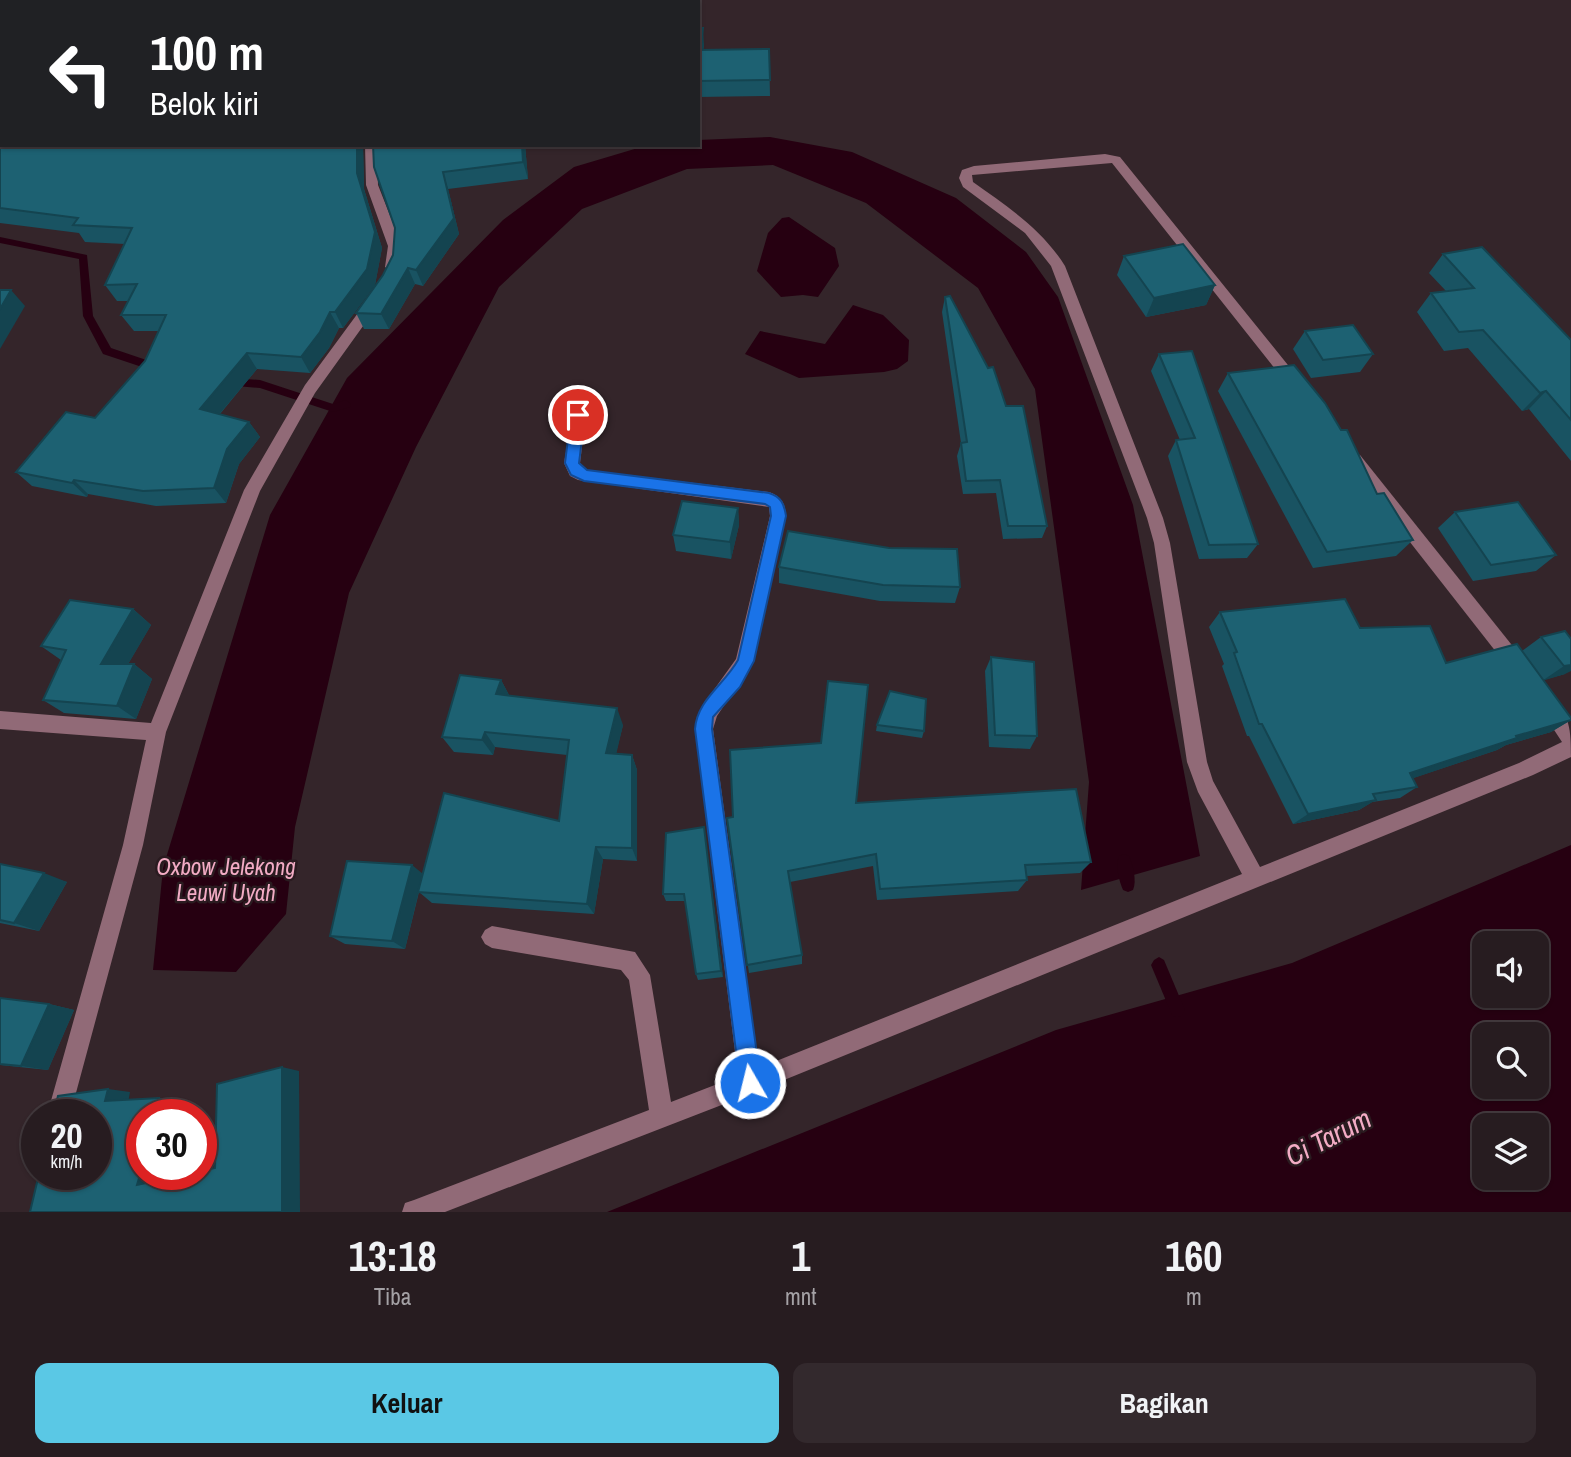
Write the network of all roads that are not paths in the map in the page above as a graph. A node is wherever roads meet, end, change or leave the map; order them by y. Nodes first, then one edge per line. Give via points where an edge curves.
1 (371, 147) edge
2 (1302, 392) edge
3 (578, 415) dead end
4 (1345, 447) edge
5 (1523, 674) edge
6 (1539, 695) edge
7 (0, 720) edge
8 (157, 732) junction
9 (1571, 738) edge
10 (1571, 747) edge
11 (1256, 878) junction
12 (492, 937) dead end
13 (750, 1083) junction
14 (62, 1099) edge
15 (662, 1117) junction
16 (414, 1212) edge

1 - 8 street via 373,185 395,246 392,269 310,389 252,490
2 - 11 street via 1116,160 966,173 968,184 1046,247 1070,293 1162,543 1197,762
3 - 13 street via 572,463 584,476 769,499 777,504 746,661 705,714 704,729
4 - 5 street
6 - 9 street
7 - 8 street
8 - 14 street via 133,845
10 - 11 street
11 - 13 street
12 - 15 street via 627,960 639,975
13 - 15 street
15 - 16 street

